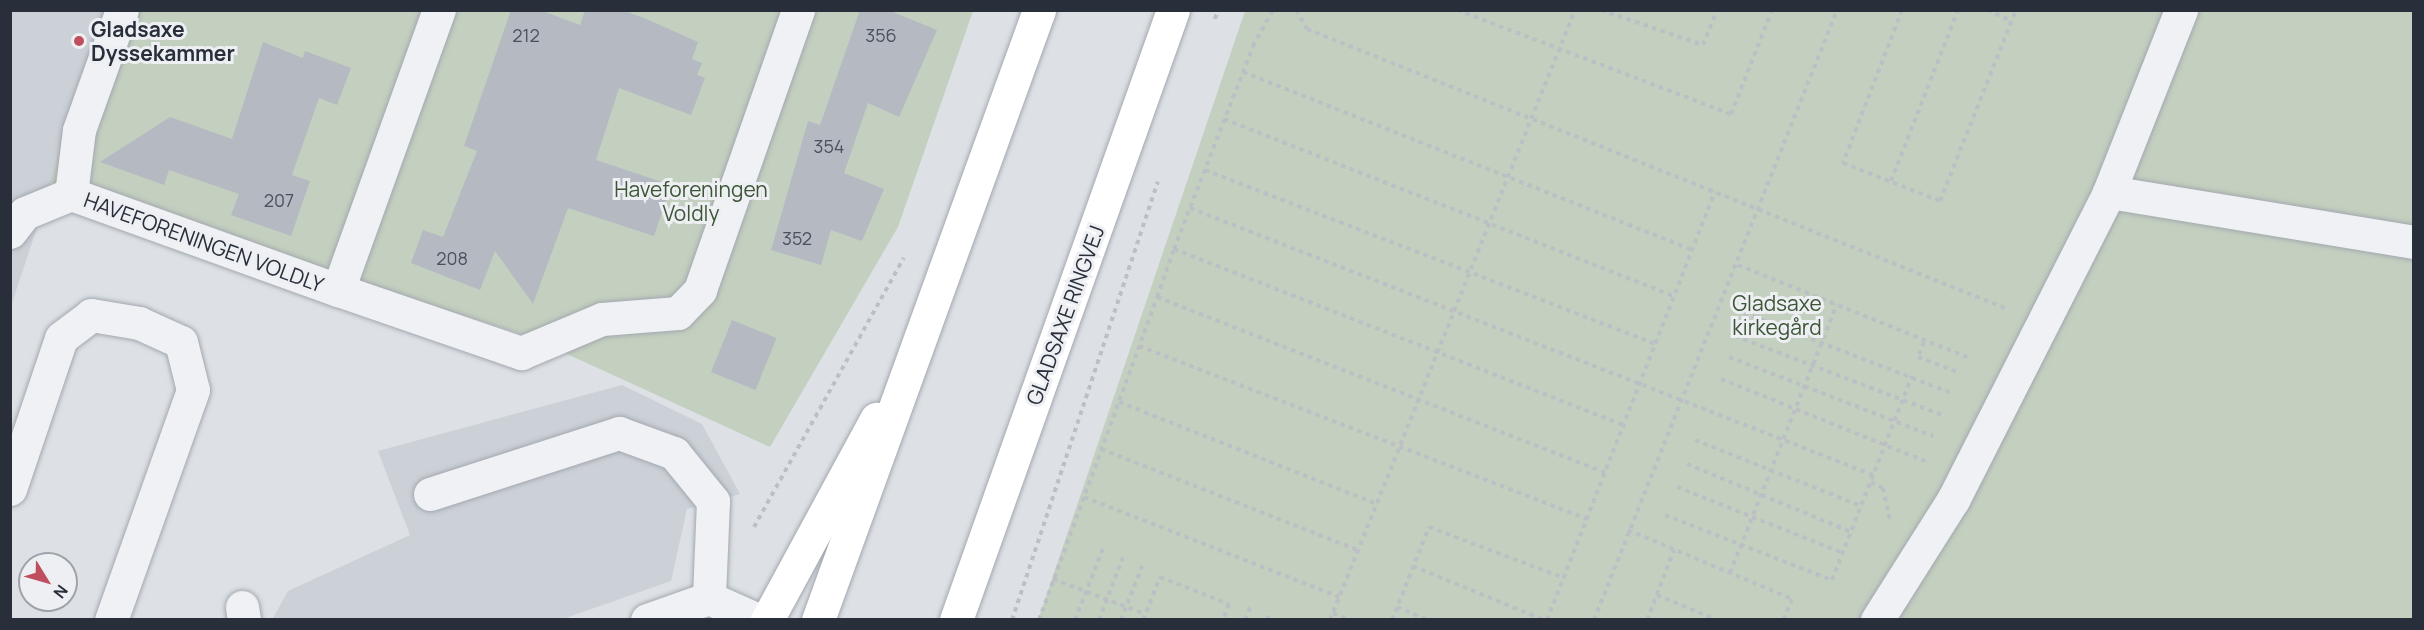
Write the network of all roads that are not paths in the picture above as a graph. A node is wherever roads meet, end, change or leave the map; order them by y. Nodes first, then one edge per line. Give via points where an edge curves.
1 (122, 10) edge
2 (439, 10) edge
3 (798, 10) edge
4 (1039, 10) edge
5 (1173, 10) edge
6 (2181, 10) edge
7 (2109, 192) junction
8 (71, 194) junction
9 (10, 232) edge
10 (2414, 242) edge
11 (338, 290) junction
12 (927, 328) junction
13 (10, 489) edge
14 (430, 494) dead end
15 (709, 598) junction
16 (111, 620) edge
17 (647, 620) edge
18 (758, 620) edge
19 (767, 620) edge
20 (818, 620) edge
21 (956, 620) edge
22 (1877, 620) edge

1 - 8 lane, HAVEFORENINGEN VOLDLY via 79,130
2 - 11 lane, HAVEFORENINGEN VOLDLY
3 - 11 lane, HAVEFORENINGEN VOLDLY via 700,290 678,313 602,319 521,352
4 - 12 main road
5 - 21 main road, GLADSAXE RINGVEJ
6 - 7 lane
7 - 10 lane
7 - 22 lane via 1953,500
8 - 9 lane, HAVEFORENINGEN VOLDLY via 25,213
8 - 11 lane, HAVEFORENINGEN VOLDLY
12 - 19 main road
12 - 20 main road
13 - 16 lane via 61,338 92,315 139,323 180,342 194,390
14 - 15 lane via 619,433 674,453 713,501
15 - 17 lane
15 - 18 lane

